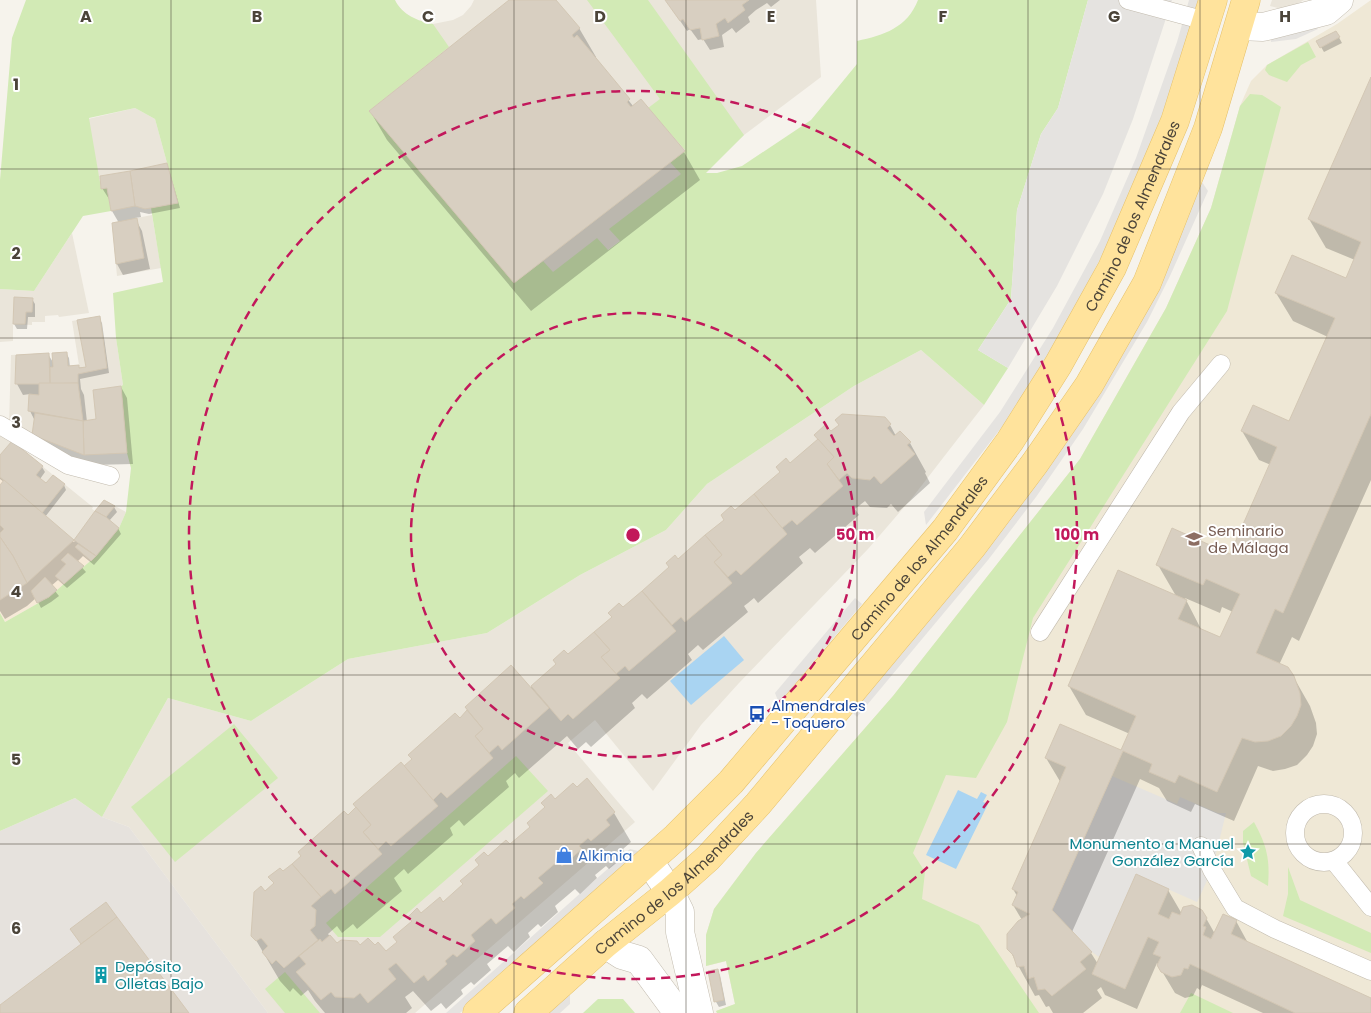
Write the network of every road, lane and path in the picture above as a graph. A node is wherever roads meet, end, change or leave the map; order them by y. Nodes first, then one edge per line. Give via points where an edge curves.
1 (1128, 0) edge
2 (1339, 0) edge
3 (1209, 11) edge
4 (1242, 13) edge
5 (1221, 364) dead end
6 (0, 425) edge
7 (110, 476) dead end
8 (1040, 632) dead end
9 (1201, 846) dead end
10 (648, 861) junction
11 (1334, 861) dead end
12 (670, 892) junction
13 (1371, 907) edge
14 (680, 932) junction
15 (605, 944) junction
16 (639, 960) junction
17 (1371, 971) edge
18 (477, 1013) edge
19 (528, 1013) edge
20 (678, 1013) edge
21 (699, 1013) edge

1 - 3 lane
2 - 4 street via 1326,11 1262,27
3 - 10 main road, Camino de los Almendrales via 1175,121 1112,268 1058,365 1010,441 945,530 731,782
4 - 12 main road, Camino de los Almendrales via 1208,128 1147,283 1089,385 972,547 758,804 708,858
5 - 8 lane via 1181,412
6 - 7 lane via 68,465
9 - 17 lane via 1235,908
10 - 12 street
10 - 18 main road, Camino de los Almendrales
11 - 13 lane
12 - 14 street via 680,912
12 - 15 main road, Camino de los Almendrales
14 - 16 street via 663,952
14 - 21 street
15 - 16 street via 622,955
15 - 19 main road, Camino de los Almendrales
16 - 20 street

